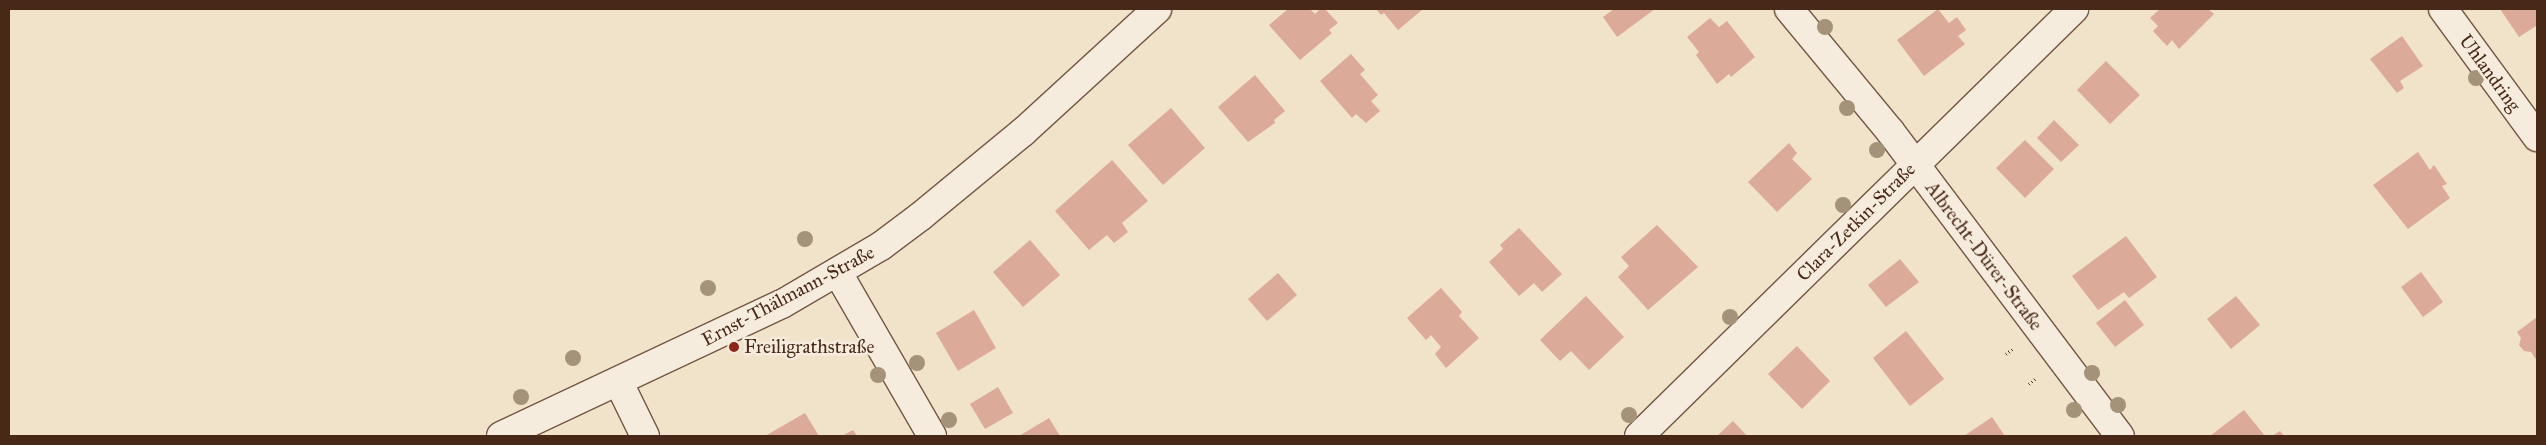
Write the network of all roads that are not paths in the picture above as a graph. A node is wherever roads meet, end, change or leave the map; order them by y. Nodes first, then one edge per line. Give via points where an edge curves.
1 (1157, 9) edge
2 (1789, 9) edge
3 (2074, 9) edge
4 (2443, 9) edge
5 (2537, 137) edge
6 (1915, 164) junction
7 (838, 273) junction
8 (619, 382) junction
9 (501, 436) edge
10 (645, 436) edge
11 (932, 436) edge
12 (1639, 436) edge
13 (2120, 436) edge

1 - 7 street, Ernst-Thälmann-Straße via 974,174 880,246
2 - 6 street, Albrecht-Dürer-Straße
3 - 6 street, Clara-Zetkin-Straße
4 - 5 street, Uhlandring
6 - 12 street, Clara-Zetkin-Straße
6 - 13 street, Albrecht-Dürer-Straße
7 - 8 street, Ernst-Thälmann-Straße via 782,304
7 - 11 street
8 - 9 street, Ernst-Thälmann-Straße
8 - 10 street

